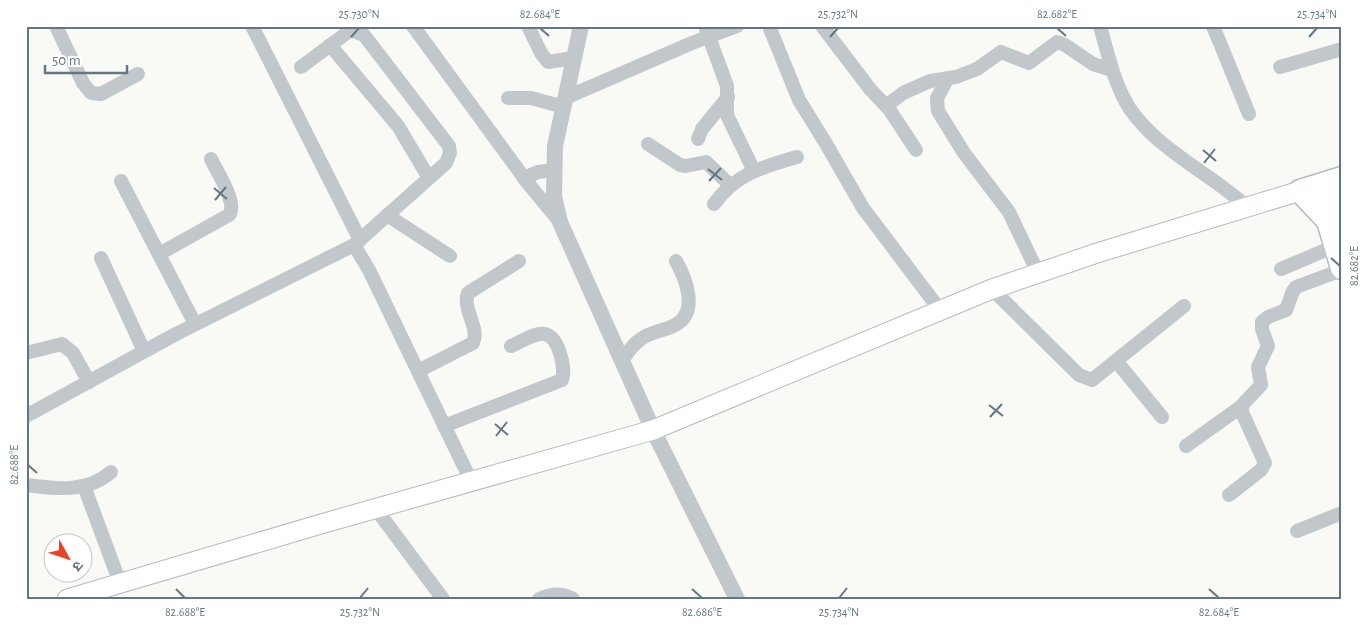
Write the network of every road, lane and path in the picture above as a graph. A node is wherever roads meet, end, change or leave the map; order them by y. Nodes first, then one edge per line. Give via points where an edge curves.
1 (56, 26) edge
2 (252, 26) edge
3 (412, 26) edge
4 (528, 26) edge
5 (581, 26) edge
6 (738, 26) edge
7 (769, 26) edge
8 (822, 26) edge
9 (1100, 26) edge
10 (1213, 26) edge
11 (707, 31) edge
12 (330, 45) junction
13 (1342, 49) edge
14 (573, 58) junction
15 (301, 66) dead end
16 (1280, 67) dead end
17 (1112, 70) junction
18 (138, 74) dead end
19 (948, 78) junction
20 (728, 97) junction
21 (508, 98) dead end
22 (564, 102) junction
23 (886, 106) junction
24 (1248, 114) dead end
25 (698, 139) dead end
26 (648, 144) dead end
27 (916, 150) dead end
28 (797, 157) dead end
29 (211, 158) dead end
30 (553, 170) junction
31 (754, 171) junction
32 (429, 178) junction
33 (524, 178) junction
34 (1337, 180) edge
35 (122, 181) dead end
36 (730, 185) junction
37 (1300, 191) junction
38 (714, 204) dead end
39 (1247, 207) junction
40 (387, 215) junction
41 (1328, 221) junction
42 (560, 222) junction
43 (357, 242) junction
44 (1335, 246) junction
45 (158, 254) junction
46 (450, 256) dead end
47 (100, 258) dead end
48 (519, 261) dead end
49 (676, 261) dead end
50 (1281, 269) dead end
51 (1342, 269) edge
52 (1038, 273) junction
53 (992, 288) junction
54 (1184, 306) dead end
55 (940, 310) junction
56 (195, 324) junction
57 (511, 346) dead end
58 (144, 351) junction
59 (26, 353) edge
60 (623, 360) junction
61 (1117, 362) junction
62 (418, 371) junction
63 (89, 382) junction
64 (1242, 406) junction
65 (26, 416) edge
66 (1162, 417) dead end
67 (444, 426) junction
68 (653, 430) junction
69 (1186, 446) dead end
70 (111, 472) dead end
71 (472, 483) junction
72 (26, 485) edge
73 (84, 486) junction
74 (1229, 495) dead end
75 (376, 509) junction
76 (1342, 513) edge
77 (1297, 531) dead end
78 (120, 583) junction
79 (67, 599) edge
80 (443, 599) edge
81 (539, 599) edge
82 (573, 599) edge
83 (737, 599) edge

1 - 18 street via 91,93 101,94
2 - 43 street
3 - 33 street
4 - 14 street via 548,62
5 - 14 street
6 - 11 street
7 - 55 street via 799,100 863,208
8 - 23 street
9 - 17 street
10 - 24 street
11 - 20 street
11 - 22 street
12 - 15 street
12 - 32 street via 398,126
12 - 32 street via 353,30 364,36 449,146 450,157
13 - 16 street
14 - 22 street
17 - 19 street via 1093,64 1057,42 1029,63 1002,52 977,69
17 - 39 street via 1130,109 1155,136
19 - 23 street via 930,81 903,93
19 - 52 street via 937,98 938,111 964,153 1009,212
20 - 25 street via 702,129
20 - 31 street via 727,116
21 - 22 street
22 - 30 street
23 - 27 street
26 - 36 street via 680,165 706,162
28 - 31 street
29 - 45 street via 232,201 232,212
30 - 33 street
30 - 42 street
31 - 36 street
32 - 40 street
33 - 42 street
34 - 37 highway
34 - 41 highway
35 - 45 street
36 - 38 street
37 - 39 main road
37 - 41 highway
39 - 52 main road
40 - 43 street
40 - 46 street
41 - 44 highway
42 - 60 street
43 - 56 street
43 - 62 street
44 - 50 street
44 - 51 highway
45 - 56 street
47 - 58 street
48 - 62 street via 468,293 466,303 475,334 473,343
49 - 60 street via 689,291 684,317 675,326 641,339
51 - 64 street via 1296,287 1286,310 1262,322 1268,346 1258,367 1261,385
52 - 53 main road
53 - 55 main road
53 - 61 street via 1079,376 1086,380 1097,378
54 - 61 street
55 - 68 main road
56 - 58 street
57 - 67 street via 537,335 550,336 560,355 562,380
58 - 63 street
59 - 63 street via 62,344 73,352
60 - 68 street
61 - 66 street
62 - 67 street
63 - 65 street
64 - 69 street
64 - 74 street via 1241,413 1265,463 1261,470
67 - 71 street
68 - 71 main road
68 - 83 street
70 - 73 street
71 - 75 main road
72 - 73 street via 70,489
73 - 78 street
75 - 78 main road
75 - 80 street
76 - 77 street
78 - 79 main road
81 - 82 street via 560,594

